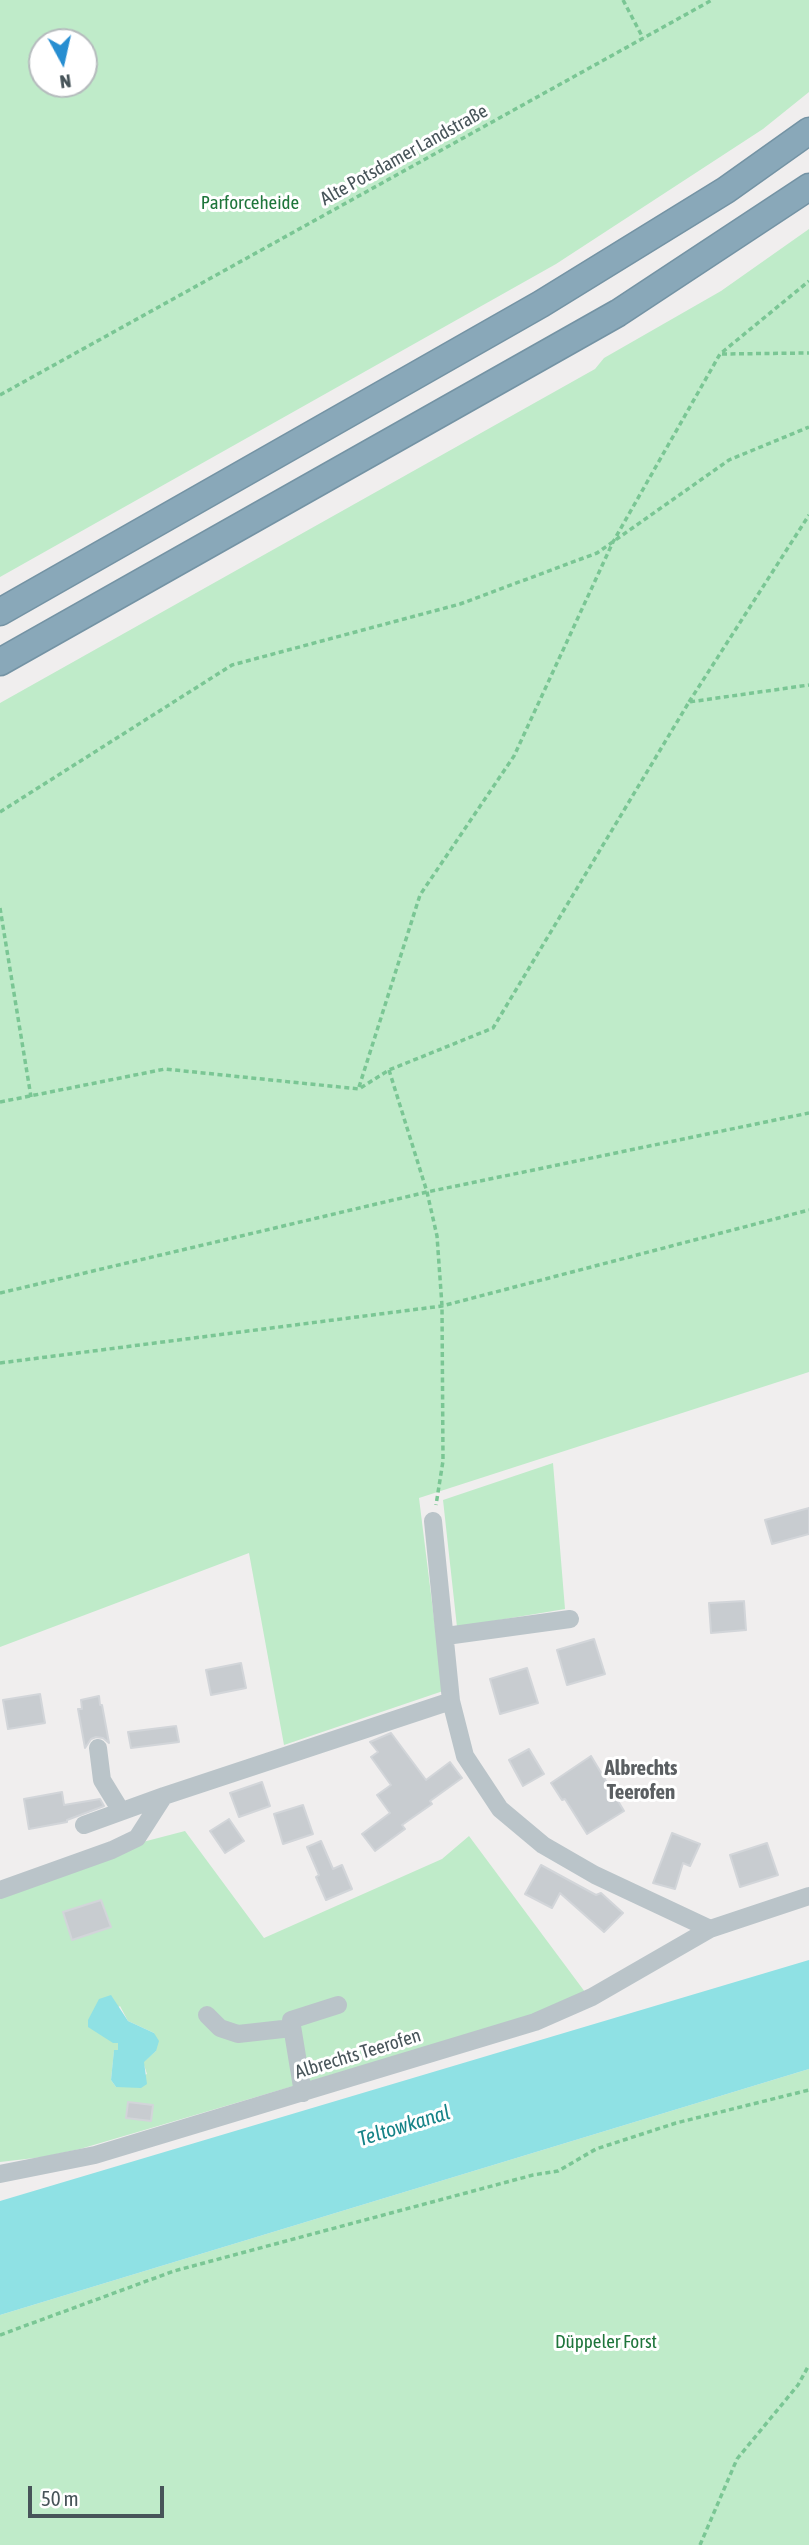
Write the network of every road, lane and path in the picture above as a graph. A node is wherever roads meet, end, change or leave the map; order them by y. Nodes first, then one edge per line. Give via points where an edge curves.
1 (623, 0) edge
2 (712, 0) edge
3 (643, 38) junction
4 (809, 131) edge
5 (809, 187) edge
6 (809, 281) edge
7 (809, 353) edge
8 (720, 354) junction
9 (0, 395) edge
10 (809, 427) edge
11 (809, 515) edge
12 (613, 542) junction
13 (0, 612) edge
14 (0, 662) edge
15 (809, 685) edge
16 (689, 702) junction
17 (0, 812) edge
18 (0, 908) edge
19 (389, 1070) junction
20 (359, 1089) junction
21 (31, 1097) junction
22 (0, 1102) edge
23 (809, 1113) edge
24 (427, 1192) junction
25 (809, 1210) edge
26 (0, 1293) edge
27 (442, 1306) junction
28 (0, 1363) edge
29 (433, 1521) joint
30 (569, 1619) dead end
31 (446, 1636) junction
32 (447, 1696) junction
33 (98, 1748) dead end
34 (164, 1796) junction
35 (121, 1811) junction
36 (84, 1825) dead end
37 (0, 1890) edge
38 (809, 1896) edge
39 (710, 1929) junction
40 (338, 2005) dead end
41 (207, 2015) dead end
42 (292, 2028) junction
43 (809, 2090) edge
44 (303, 2093) junction
45 (0, 2174) edge
46 (0, 2335) edge
47 (809, 2365) edge
48 (702, 2538) junction
49 (695, 2545) edge
50 (700, 2545) edge

1 - 3 path
2 - 3 path, Alte Potsdamer Landstraße
3 - 9 path, Alte Potsdamer Landstraße
4 - 13 highway via 726,190 541,304
5 - 14 highway via 618,313
6 - 8 path
7 - 8 path
8 - 12 path
10 - 12 path via 729,460
11 - 16 path
12 - 17 path via 597,553 460,604 232,665
12 - 20 path via 513,756 421,895
15 - 16 path
16 - 19 path via 493,1028
18 - 21 path
19 - 20 path
19 - 24 path
20 - 21 path via 165,1069
21 - 22 path
23 - 24 path
24 - 26 path
24 - 27 path via 437,1236
25 - 27 path
27 - 28 path
27 - 29 path via 443,1461
29 - 31 street
30 - 31 street
31 - 32 street
32 - 34 street
32 - 39 street via 465,1756 500,1810 543,1845 595,1875
33 - 35 street via 102,1780
34 - 35 street
34 - 37 street via 136,1838
35 - 36 street
38 - 39 street, Albrechts Teerofen
39 - 44 street, Albrechts Teerofen via 592,1997 535,2022
40 - 42 street via 291,2020
41 - 42 street via 220,2028 238,2034
42 - 44 street
43 - 46 path via 676,2123 596,2150 558,2171 174,2271
44 - 45 street, Albrechts Teerofen via 95,2155
47 - 48 path via 737,2459
48 - 49 path
48 - 50 path

